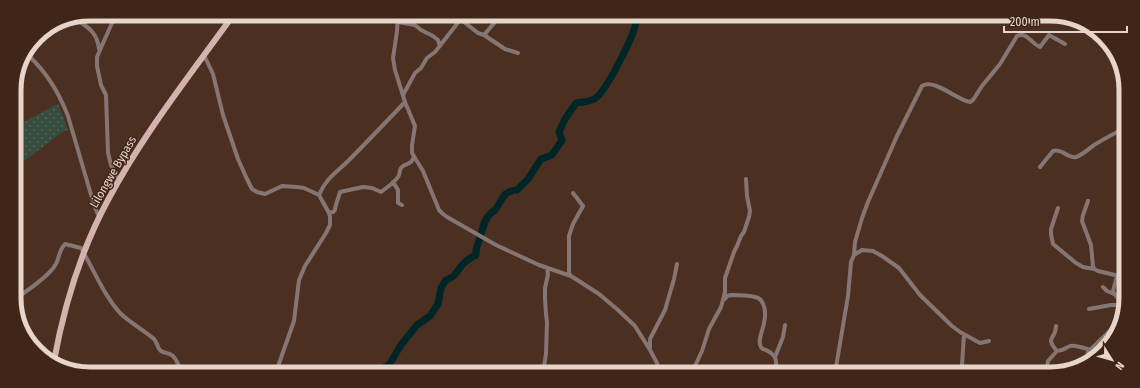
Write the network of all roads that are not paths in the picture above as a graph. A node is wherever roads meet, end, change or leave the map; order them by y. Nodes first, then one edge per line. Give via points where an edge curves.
1 (113, 21) edge
2 (229, 21) edge
3 (459, 21) edge
4 (461, 21) edge
5 (496, 21) edge
6 (81, 22) edge
7 (398, 22) joint
8 (484, 35) junction
9 (1065, 44) dead end
10 (440, 46) junction
11 (100, 50) junction
12 (518, 53) dead end
13 (204, 55) junction
14 (30, 57) edge
15 (403, 95) junction
16 (405, 102) junction
17 (1119, 131) edge
18 (414, 156) junction
19 (1040, 168) dead end
20 (746, 179) dead end
21 (119, 180) junction
22 (393, 182) junction
23 (574, 193) dead end
24 (320, 195) junction
25 (1088, 201) dead end
26 (402, 205) dead end
27 (1058, 208) dead end
28 (329, 213) junction
29 (100, 217) junction
30 (84, 253) junction
31 (854, 255) junction
32 (677, 264) dead end
33 (547, 268) junction
34 (1094, 269) junction
35 (571, 276) junction
36 (1103, 287) dead end
37 (21, 295) edge
38 (1115, 295) junction
39 (1119, 300) edge
40 (1118, 305) edge
41 (721, 307) junction
42 (1089, 310) dead end
43 (785, 325) dead end
44 (1056, 326) dead end
45 (1111, 330) edge
46 (964, 334) junction
47 (989, 341) dead end
48 (650, 350) junction
49 (1090, 350) junction
50 (1058, 351) junction
51 (1087, 356) edge
52 (55, 357) edge
53 (775, 357) junction
54 (962, 365) dead end
55 (179, 367) edge
56 (278, 367) edge
57 (543, 367) edge
58 (658, 367) edge
59 (694, 367) edge
60 (775, 367) edge
61 (836, 367) edge
62 (1047, 367) edge

1 - 11 street
2 - 13 main road, Lilongwe Bypass
3 - 10 street
4 - 8 street
5 - 8 street
6 - 11 street via 94,32
7 - 10 street via 415,25 438,40
7 - 15 street via 393,58
8 - 12 street via 505,49
9 - 31 street via 1049,35 1040,47 1024,34 1020,34 970,102 930,84 922,86 868,202 855,242
10 - 15 street via 415,73
11 - 21 street via 97,66 106,95 108,153
13 - 21 main road, Lilongwe Bypass via 139,146
13 - 24 street via 213,74 238,159 252,189 265,194 282,186 297,187
14 - 29 street via 54,86 66,109 94,205
15 - 16 street
16 - 18 street via 415,126 412,149
16 - 24 street via 327,180
17 - 19 street via 1077,156 1070,157 1064,152 1052,151
18 - 22 street via 409,164 401,168
18 - 33 street via 443,214 496,245
20 - 41 street via 749,217 725,278
21 - 29 main road, Lilongwe Bypass
22 - 26 street via 398,190 398,203
22 - 28 street via 381,192 363,187 340,192 335,210
23 - 35 street via 583,206 572,224 569,236 568,262
24 - 28 street
25 - 34 street via 1082,221 1091,245
27 - 34 street via 1051,229 1053,244 1076,263
28 - 56 street via 330,225 299,280 294,321
29 - 30 main road, Lilongwe Bypass
30 - 37 street via 81,248 65,244 53,268
30 - 52 main road, Lilongwe Bypass via 69,296
30 - 55 street via 119,312 155,340 162,352 175,357
31 - 46 street via 862,250 873,252 899,268 920,295
31 - 61 street
32 - 48 street via 665,310 650,339
33 - 35 street
33 - 57 street
34 - 38 street via 1118,276 1113,291
35 - 48 street via 618,310 634,326
36 - 38 street
38 - 39 street
40 - 42 street
41 - 53 street via 729,295 755,297 762,301 764,323 760,335 761,346
41 - 59 street via 709,329
43 - 53 street
44 - 50 street via 1051,344
45 - 49 street
46 - 47 street via 980,344
46 - 54 street
48 - 58 street
49 - 50 street via 1070,346
49 - 51 street
50 - 62 street via 1048,360
53 - 60 street

